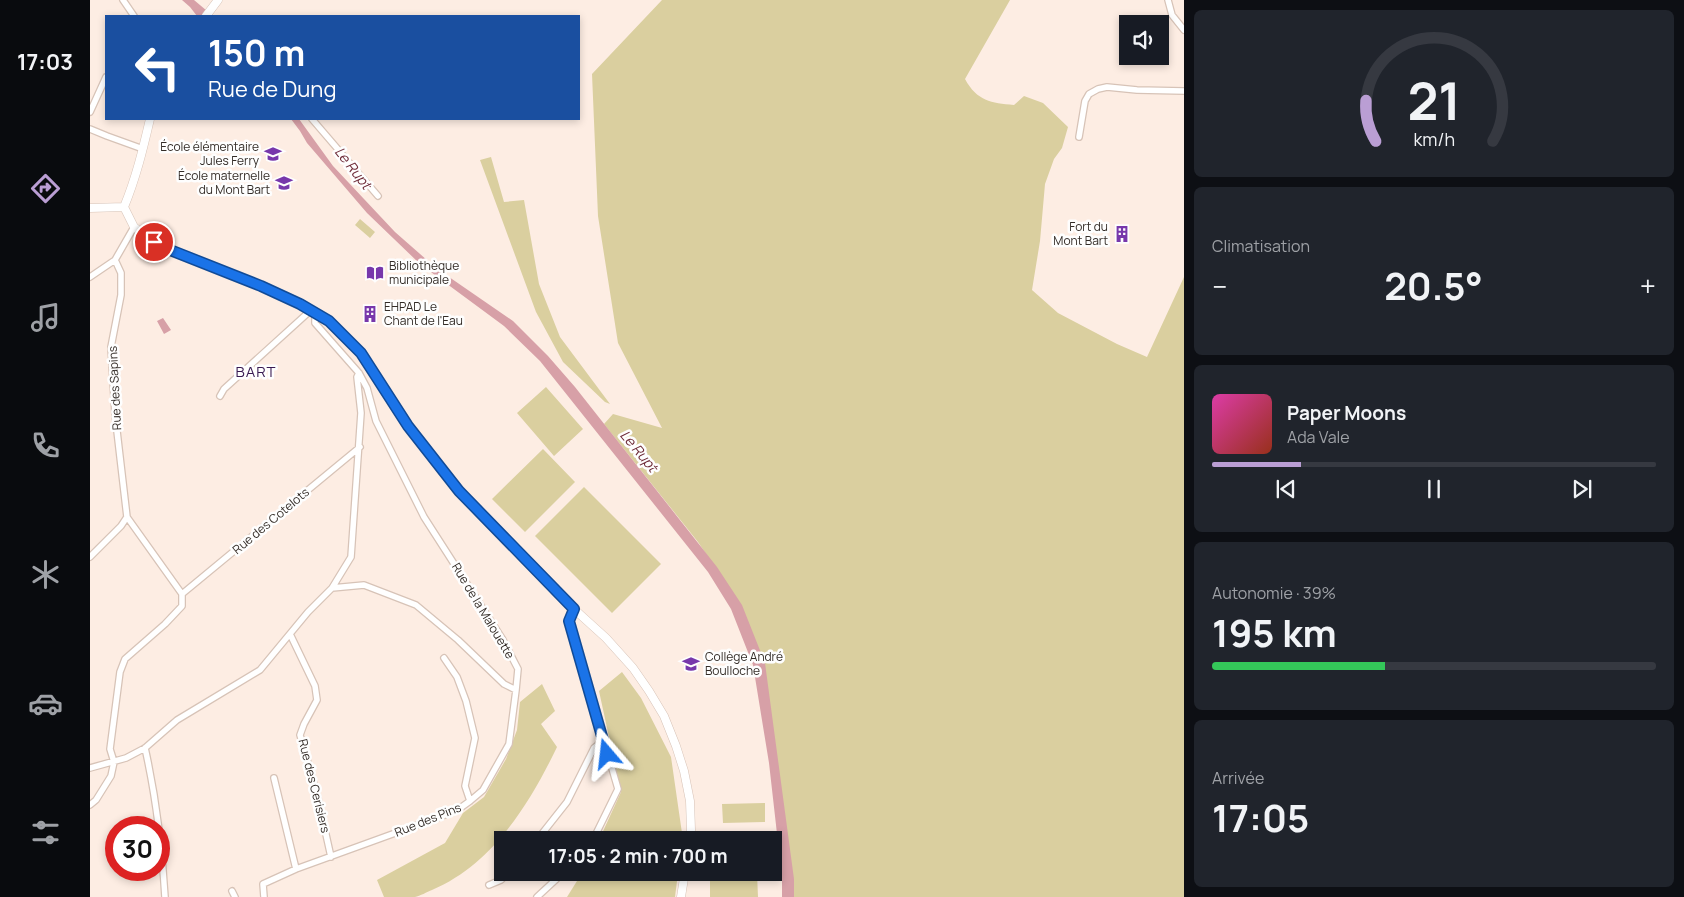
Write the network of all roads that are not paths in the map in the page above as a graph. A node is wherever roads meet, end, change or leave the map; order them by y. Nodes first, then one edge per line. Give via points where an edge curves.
1 (123, 0) edge
2 (1168, 0) edge
3 (215, 3) edge
4 (133, 15) edge
5 (207, 15) edge
6 (1184, 30) edge
7 (105, 79) edge
8 (1184, 91) edge
9 (90, 112) edge
10 (150, 120) edge
11 (313, 120) edge
12 (90, 129) edge
13 (1079, 136) dead end
14 (144, 149) junction
15 (378, 196) dead end
16 (124, 207) junction
17 (90, 208) edge
18 (134, 227) junction
19 (115, 260) junction
20 (90, 277) edge
21 (313, 312) junction
22 (359, 373) junction
23 (220, 396) dead end
24 (360, 448) junction
25 (127, 517) junction
26 (90, 557) edge
27 (332, 588) junction
28 (182, 594) junction
29 (574, 609) junction
30 (290, 634) junction
31 (444, 658) dead end
32 (516, 690) junction
33 (603, 741) junction
34 (145, 748) junction
35 (114, 762) junction
36 (90, 768) edge
37 (274, 778) dead end
38 (470, 801) junction
39 (90, 805) edge
40 (543, 831) edge
41 (597, 831) edge
42 (690, 831) edge
43 (331, 857) junction
44 (296, 870) junction
45 (498, 881) edge
46 (554, 881) edge
47 (684, 881) edge
48 (488, 885) dead end
49 (232, 891) dead end
50 (165, 897) edge
51 (235, 897) edge
52 (264, 897) edge
53 (537, 897) edge
54 (681, 897) edge

1 - 4 street
2 - 6 street via 1172,15
3 - 5 main road
7 - 9 street
8 - 13 street via 1098,89 1085,101
10 - 14 main road
11 - 15 street
12 - 14 street
14 - 16 main road
16 - 17 main road
16 - 18 main road
18 - 19 street
18 - 21 main road via 160,246 261,286
19 - 20 street
19 - 25 street, Rue des Sapins via 121,273 121,295 111,347
21 - 22 street, Rue de la Malouette via 315,323
21 - 23 street via 224,389
21 - 29 main road via 329,321 361,353 408,426 459,491
22 - 24 street
22 - 32 street, Rue de la Malouette via 376,420 424,517 518,669
24 - 27 street via 351,557
24 - 28 street, Rue des Cotelots
25 - 26 street
25 - 28 street, Rue des Sapins
27 - 30 street
27 - 32 street, Rue de la Malouette via 364,586 416,605 504,684
28 - 35 street via 182,606 125,659 120,672 110,749
29 - 33 street via 569,621
29 - 42 main road via 633,668 664,716 684,771 690,801
30 - 34 street via 260,670 177,720
30 - 43 street, Rue des Cerisiers via 315,686 317,700 300,735
31 - 38 street via 457,677 475,738 465,786
32 - 38 street, Rue des Pins via 509,744 483,790
33 - 40 street via 594,748 566,802
33 - 41 street via 618,789
34 - 35 street
34 - 50 street via 161,841
35 - 36 street
35 - 39 street via 111,776
37 - 44 street
38 - 43 street, Rue des Pins via 456,811
43 - 44 street, Rue des Pins
44 - 52 street, Rue des Pins via 263,884
45 - 48 street
46 - 53 street
47 - 54 main road
49 - 51 street

